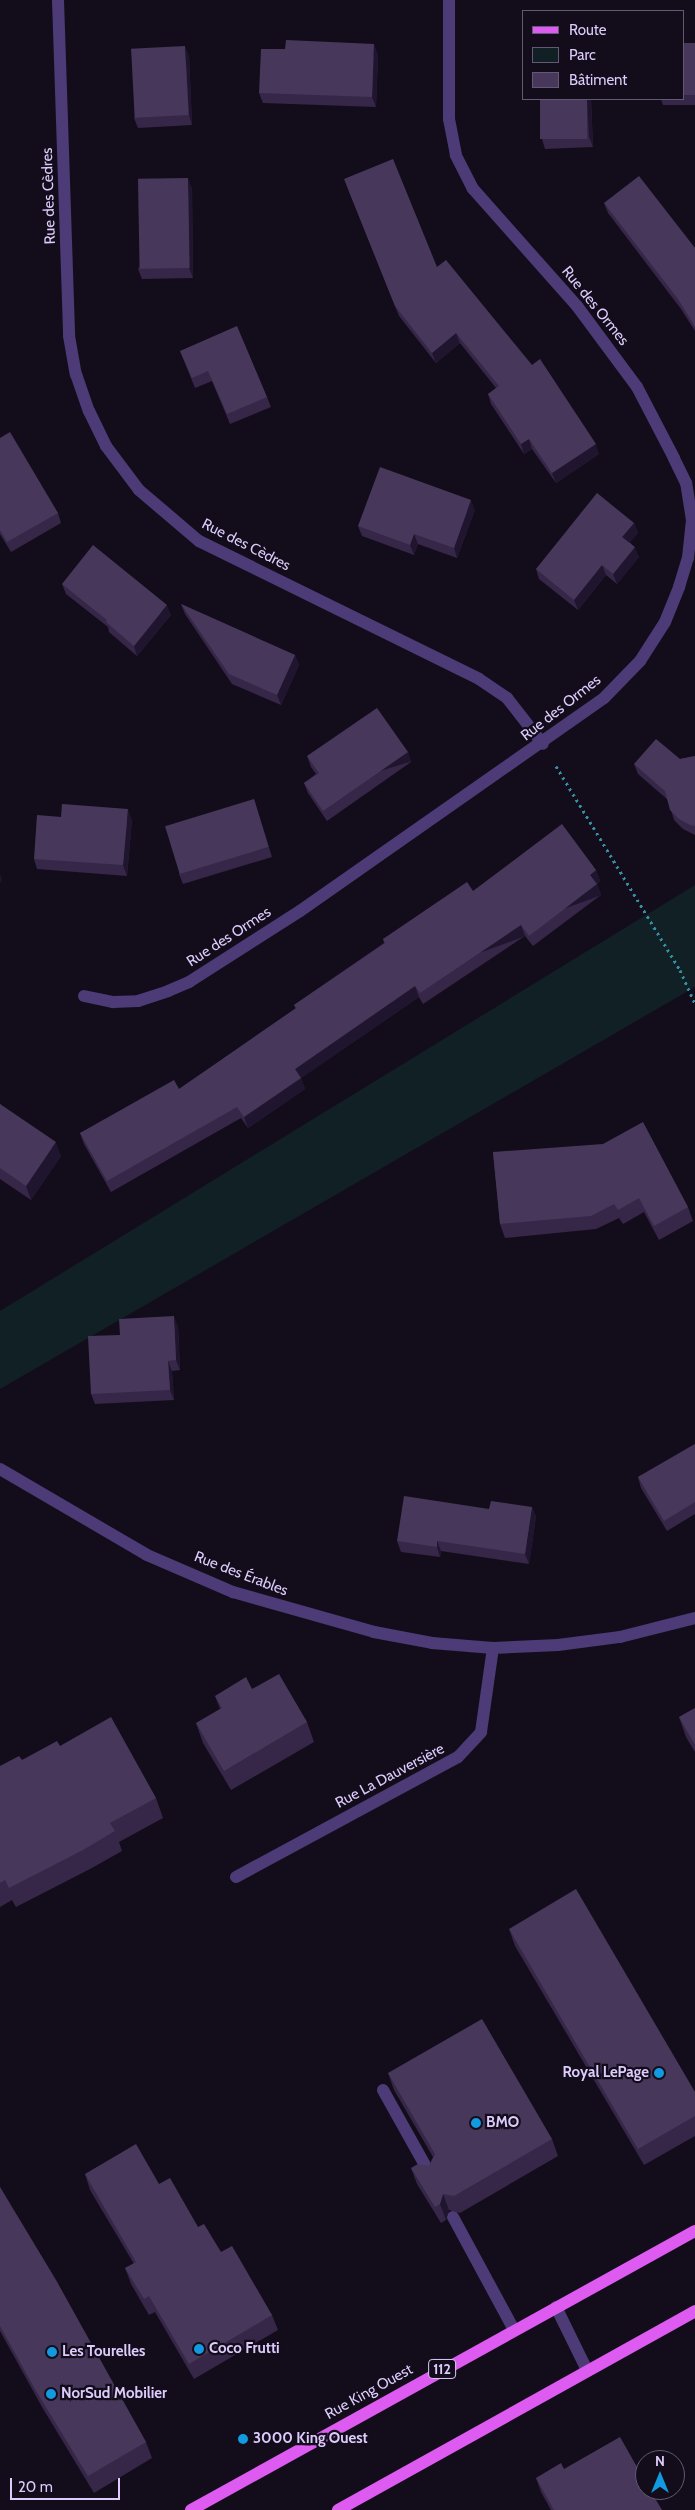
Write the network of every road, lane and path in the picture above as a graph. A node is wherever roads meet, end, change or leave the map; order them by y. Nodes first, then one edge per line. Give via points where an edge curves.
1 (58, 0) edge
2 (448, 0) edge
3 (543, 744) junction
4 (84, 996) dead end
5 (695, 1004) edge
6 (0, 1469) edge
7 (695, 1618) edge
8 (493, 1648) junction
9 (236, 1877) dead end
10 (383, 2090) dead end
11 (431, 2176) edge
12 (453, 2216) edge
13 (695, 2231) edge
14 (556, 2307) junction
15 (695, 2311) edge
16 (514, 2330) junction
17 (587, 2370) junction
18 (190, 2510) edge
19 (338, 2510) edge

1 - 3 street, Rue des Cèdres via 69,336 79,383 106,446 139,490 199,541 479,679 507,698
2 - 3 street, Rue des Ormes via 449,118 456,155 473,189 577,306 637,386 686,483 692,520 688,558 679,588 665,622 640,661 604,698
3 - 4 street, Rue des Ormes via 300,911 189,982 138,1001 113,1002
3 - 5 path via 680,970
6 - 8 street, Rue des Érables via 147,1554 233,1592 374,1632 432,1643
7 - 8 street via 620,1637 558,1645
8 - 9 street, Rue La Dauversière via 480,1732 458,1757
10 - 11 street
12 - 16 street
13 - 14 main road, Rue King Ouest / 112
14 - 16 main road, Rue King Ouest / 112
14 - 17 street
15 - 17 main road
16 - 18 main road, Rue King Ouest / 112
17 - 19 main road

